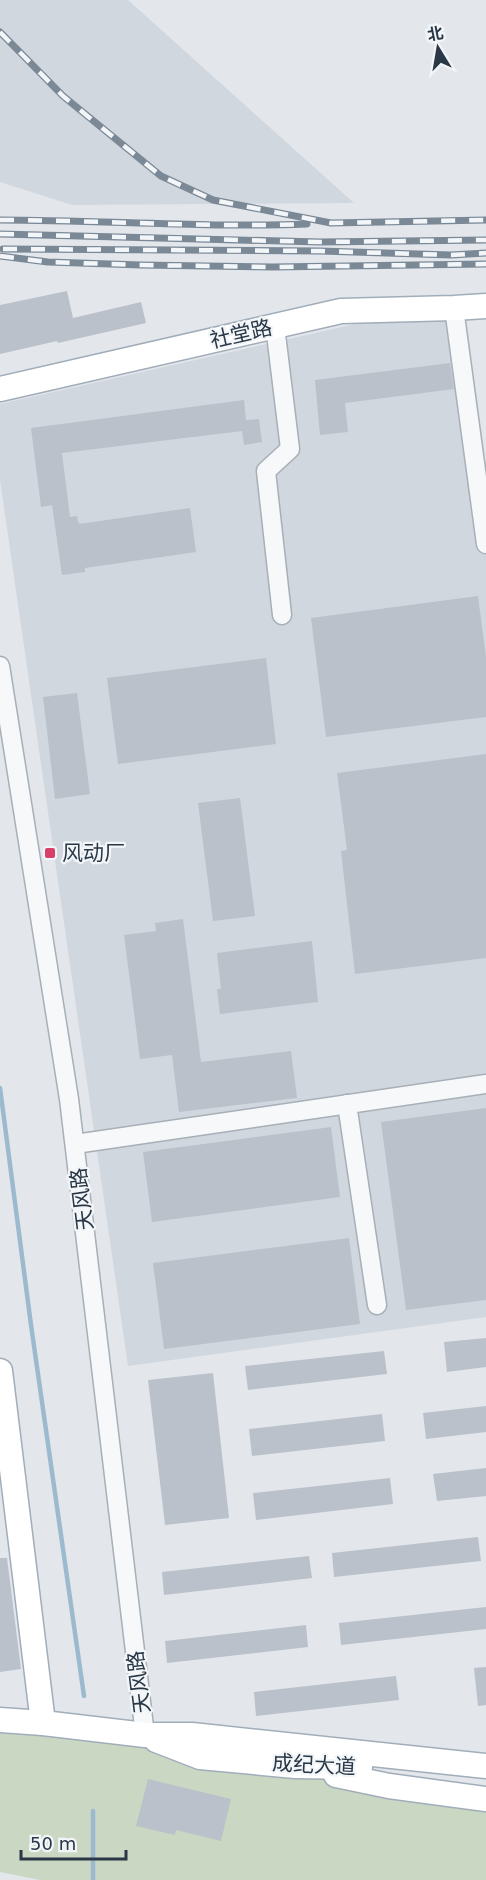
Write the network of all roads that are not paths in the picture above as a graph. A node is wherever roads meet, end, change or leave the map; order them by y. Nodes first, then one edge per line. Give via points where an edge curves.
1 (486, 306) edge
2 (454, 308) junction
3 (275, 326) junction
4 (0, 389) edge
5 (486, 544) edge
6 (282, 615) dead end
7 (0, 666) edge
8 (486, 1084) edge
9 (347, 1104) junction
10 (75, 1144) junction
11 (377, 1305) dead end
12 (0, 1371) edge
13 (0, 1720) edge
14 (43, 1723) junction
15 (145, 1735) junction
16 (295, 1766) junction
17 (486, 1766) edge
18 (486, 1780) edge
19 (486, 1799) edge

1 - 2 main road, 社堂路
2 - 3 main road, 社堂路 via 341,311
2 - 5 street
3 - 4 main road, 社堂路
3 - 6 street via 290,449 266,471
7 - 10 street, 天风路
8 - 9 street
9 - 10 street
9 - 11 street
10 - 15 street, 天风路
12 - 14 main road
13 - 14 main road, 成纪大道
14 - 15 main road, 成纪大道
15 - 16 main road, 成纪大道 via 200,1757
15 - 17 main road, 成纪大道 via 192,1735
16 - 18 main road, 成纪大道 via 364,1767
16 - 19 main road via 389,1786

